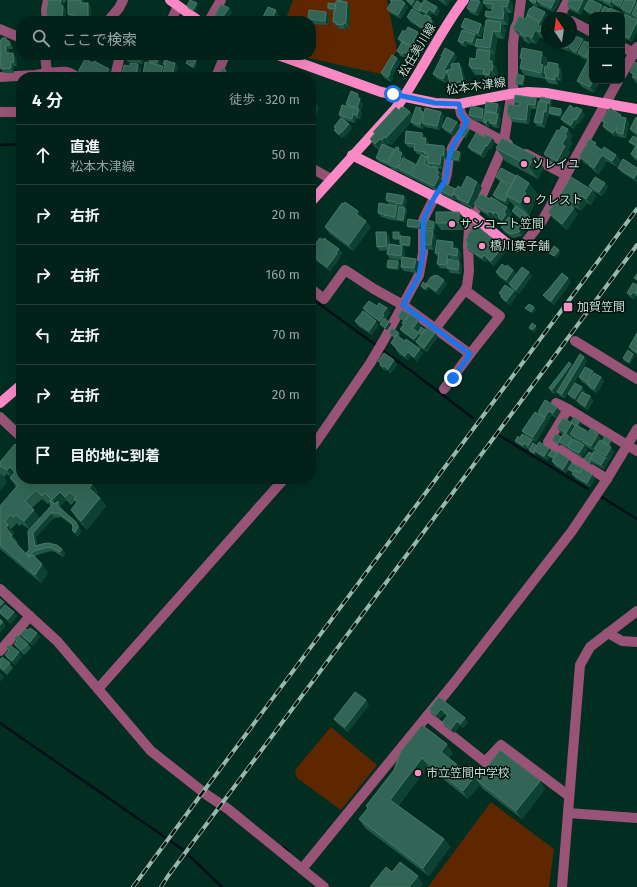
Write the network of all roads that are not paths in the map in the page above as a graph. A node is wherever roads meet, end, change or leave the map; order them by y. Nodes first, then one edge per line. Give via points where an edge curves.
1 (48, 0) edge
2 (123, 0) edge
3 (221, 0) edge
4 (464, 0) edge
5 (521, 0) edge
6 (568, 0) edge
7 (174, 3) edge
8 (562, 12) edge
9 (47, 16) edge
10 (112, 16) edge
11 (171, 16) edge
12 (192, 16) edge
13 (212, 16) edge
14 (577, 24) edge
15 (0, 29) edge
16 (589, 30) edge
17 (16, 36) edge
18 (625, 48) edge
19 (636, 51) edge
20 (46, 60) edge
21 (119, 60) edge
22 (223, 60) edge
23 (292, 60) edge
24 (625, 69) edge
25 (47, 72) joint
26 (67, 72) edge
27 (116, 72) edge
28 (218, 72) edge
29 (16, 76) edge
30 (0, 77) edge
31 (616, 84) edge
32 (512, 94) junction
33 (404, 97) junction
34 (459, 104) junction
35 (606, 104) junction
36 (637, 109) edge
37 (0, 112) edge
38 (16, 112) edge
39 (467, 122) junction
40 (504, 142) junction
41 (352, 155) junction
42 (316, 171) edge
43 (566, 175) junction
44 (332, 179) junction
45 (435, 196) junction
46 (316, 197) edge
47 (473, 216) junction
48 (519, 247) joint
49 (465, 290) junction
50 (316, 293) edge
51 (403, 305) junction
52 (436, 329) junction
53 (575, 341) dead end
54 (470, 354) junction
55 (637, 379) edge
56 (16, 389) edge
57 (444, 389) dead end
58 (0, 403) edge
59 (556, 403) dead end
60 (568, 409) junction
61 (0, 417) edge
62 (637, 429) edge
63 (16, 432) edge
64 (316, 442) edge
65 (628, 445) junction
66 (637, 451) edge
67 (606, 479) junction
68 (280, 484) edge
69 (0, 589) edge
70 (637, 611) edge
71 (30, 616) junction
72 (608, 633) junction
73 (637, 642) edge
74 (0, 651) edge
75 (98, 689) junction
76 (427, 716) junction
77 (570, 796) junction
78 (568, 813) junction
79 (637, 818) edge
80 (302, 869) junction
81 (324, 887) edge
82 (562, 887) edge

1 - 9 street
2 - 10 street
3 - 13 street
4 - 33 main road, 松任美川線
5 - 32 street via 513,44
6 - 8 street
7 - 11 street
7 - 12 main road
14 - 16 street
15 - 17 street
18 - 19 street
19 - 24 street
20 - 25 street
21 - 27 street
22 - 28 street
23 - 33 main road, 松本木津線 via 377,91
25 - 26 street
29 - 30 street
31 - 35 street
32 - 34 main road, 松本木津線
32 - 35 main road, 松本木津線 via 540,93
32 - 40 street
33 - 34 main road, 松本木津線 via 435,103
33 - 41 main road, 松任美川線
34 - 39 street via 461,114
35 - 36 main road, 松本木津線
35 - 43 street
37 - 38 street
39 - 40 street
39 - 45 street via 452,148 445,181
40 - 43 street
40 - 47 street
41 - 44 main road, 松任美川線
41 - 45 main road
42 - 44 street
43 - 48 street via 542,221
44 - 46 main road, 松任美川線
45 - 47 main road
45 - 51 street via 423,222 423,253 419,275
47 - 48 main road via 509,245
47 - 49 street via 469,229 469,271
49 - 52 street
49 - 54 street via 500,316
50 - 51 street via 324,299 345,270
51 - 52 street
51 - 64 street via 371,362
52 - 54 street
53 - 55 street
54 - 57 street
56 - 58 main road
59 - 60 street
60 - 65 street
60 - 67 street via 548,442
61 - 63 street
62 - 65 street
65 - 66 street
65 - 67 street
67 - 76 street via 572,531
68 - 75 street
69 - 71 street
70 - 72 street
71 - 74 street
71 - 75 street
72 - 73 street via 622,641
72 - 77 street via 590,647 580,665
75 - 80 street via 151,751
76 - 77 street via 485,762 501,745
76 - 80 street
77 - 78 street
78 - 79 street
78 - 82 street
80 - 81 street

